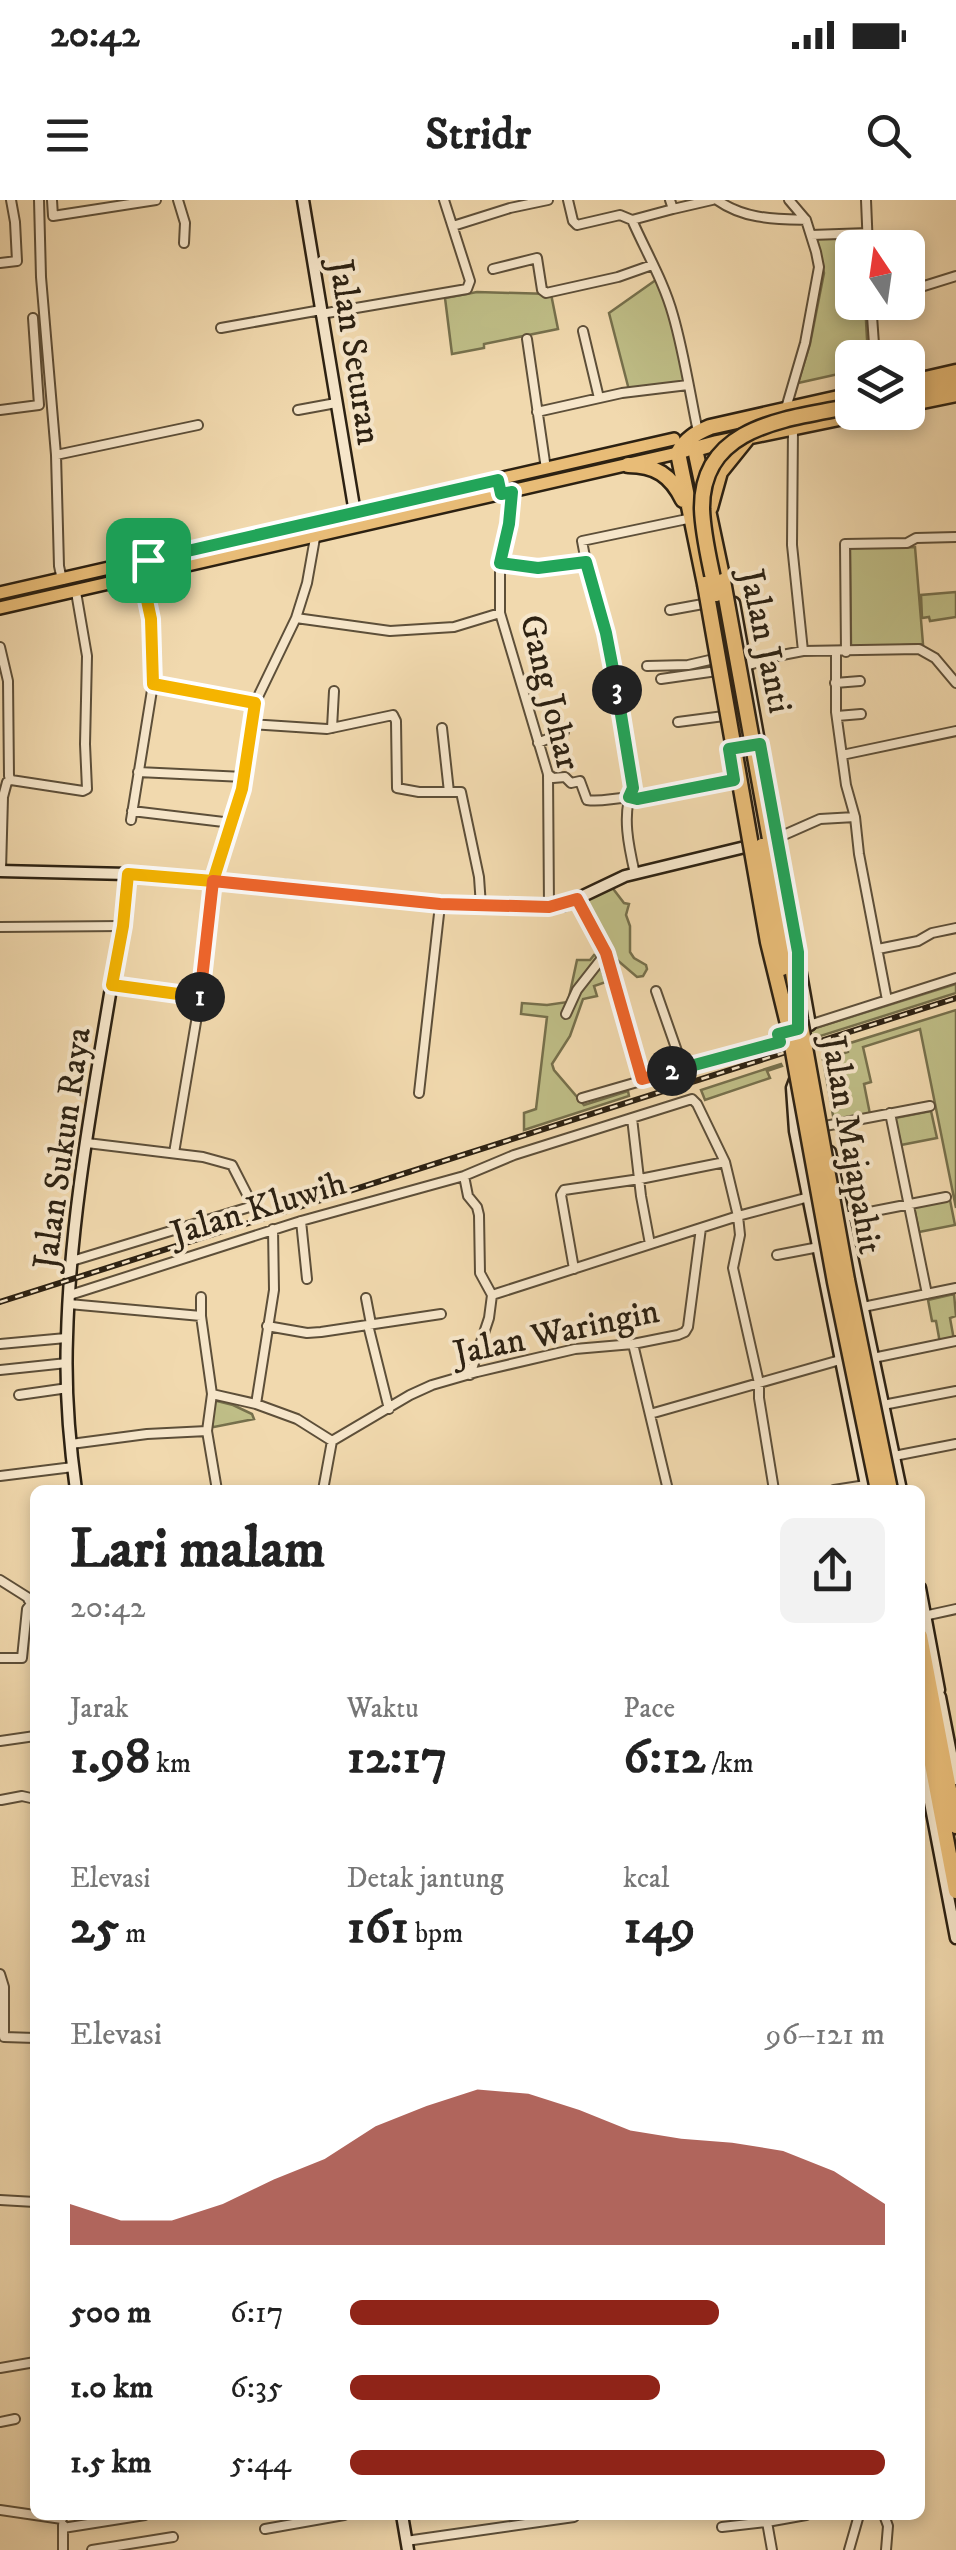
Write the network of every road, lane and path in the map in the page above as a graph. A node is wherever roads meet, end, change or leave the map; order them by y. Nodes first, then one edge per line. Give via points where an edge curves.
1 (11, 200) edge
2 (39, 200) edge
3 (52, 200) edge
4 (156, 200) edge
5 (178, 200) edge
6 (303, 200) edge
7 (444, 200) edge
8 (548, 200) edge
9 (568, 200) edge
10 (715, 200) edge
11 (789, 200) edge
12 (866, 200) edge
13 (671, 205) edge
14 (632, 220) junction
15 (806, 220) junction
16 (453, 226) junction
17 (868, 230) edge
18 (835, 234) edge
19 (811, 235) junction
20 (184, 243) dead end
21 (0, 263) edge
22 (652, 265) junction
23 (493, 269) dead end
24 (956, 276) edge
25 (925, 286) edge
26 (321, 312) junction
27 (32, 318) dead end
28 (221, 328) dead end
29 (582, 331) dead end
30 (527, 339) dead end
31 (956, 372) edge
32 (925, 379) edge
33 (956, 384) edge
34 (688, 386) junction
35 (925, 390) edge
36 (956, 394) edge
37 (600, 398) junction
38 (835, 399) edge
39 (925, 400) edge
40 (835, 401) edge
41 (336, 403) junction
42 (0, 410) edge
43 (298, 410) dead end
44 (786, 410) junction
45 (835, 410) edge
46 (537, 412) junction
47 (835, 417) edge
48 (835, 419) edge
49 (198, 425) dead end
50 (793, 428) junction
51 (749, 436) junction
52 (692, 438) junction
53 (56, 455) junction
54 (628, 465) junction
55 (546, 469) junction
56 (498, 480) junction
57 (506, 493) junction
58 (355, 513) junction
59 (709, 515) junction
60 (692, 518) junction
61 (956, 536) edge
62 (315, 538) junction
63 (715, 545) junction
64 (698, 550) junction
65 (154, 559) junction
66 (586, 562) junction
67 (500, 563) junction
68 (152, 574) junction
69 (62, 580) junction
70 (76, 592) junction
71 (0, 593) edge
72 (703, 604) junction
73 (0, 608) edge
74 (670, 610) dead end
75 (500, 613) junction
76 (296, 618) junction
77 (0, 647) edge
78 (803, 652) junction
79 (841, 652) junction
80 (716, 665) junction
81 (648, 666) dead end
82 (746, 666) junction
83 (662, 680) dead end
84 (860, 681) dead end
85 (835, 683) junction
86 (956, 683) edge
87 (153, 684) junction
88 (334, 691) dead end
89 (255, 703) junction
90 (862, 714) dead end
91 (724, 716) junction
92 (836, 716) junction
93 (678, 722) dead end
94 (251, 724) junction
95 (332, 728) junction
96 (442, 728) dead end
97 (956, 730) edge
98 (564, 732) dead end
99 (538, 742) junction
100 (760, 744) junction
101 (729, 749) junction
102 (842, 755) junction
103 (138, 772) junction
104 (548, 774) junction
105 (244, 777) junction
106 (734, 780) junction
107 (5, 785) edge
108 (449, 792) junction
109 (629, 797) junction
110 (855, 817) junction
111 (232, 822) junction
112 (777, 838) junction
113 (744, 848) junction
114 (0, 870) edge
115 (128, 874) junction
116 (635, 874) junction
117 (213, 881) junction
118 (577, 899) junction
119 (440, 904) junction
120 (481, 906) junction
121 (549, 907) junction
122 (123, 926) junction
123 (0, 927) edge
124 (956, 928) edge
125 (878, 950) junction
126 (798, 952) junction
127 (606, 953) junction
128 (764, 958) junction
129 (956, 978) edge
130 (112, 985) junction
131 (656, 991) dead end
132 (200, 998) junction
133 (887, 1000) junction
134 (566, 1014) dead end
135 (810, 1025) junction
136 (792, 1028) junction
137 (683, 1068) junction
138 (642, 1079) junction
139 (419, 1093) dead end
140 (582, 1098) dead end
141 (930, 1106) dead end
142 (890, 1114) junction
143 (632, 1118) junction
144 (825, 1126) junction
145 (796, 1132) junction
146 (87, 1144) junction
147 (174, 1154) junction
148 (725, 1162) junction
149 (464, 1176) junction
150 (640, 1179) junction
151 (809, 1197) junction
152 (946, 1197) dead end
153 (909, 1204) junction
154 (738, 1216) junction
155 (844, 1217) junction
156 (301, 1221) junction
157 (701, 1228) junction
158 (274, 1229) junction
159 (650, 1244) junction
160 (819, 1248) junction
161 (777, 1255) dead end
162 (72, 1261) junction
163 (574, 1269) junction
164 (307, 1278) dead end
165 (956, 1288) edge
166 (927, 1294) junction
167 (492, 1295) junction
168 (201, 1297) dead end
169 (366, 1298) dead end
170 (69, 1299) junction
171 (862, 1303) junction
172 (829, 1305) junction
173 (441, 1314) dead end
174 (201, 1316) junction
175 (370, 1324) junction
176 (267, 1326) junction
177 (66, 1338) junction
178 (956, 1341) edge
179 (0, 1344) edge
180 (633, 1344) junction
181 (874, 1358) junction
182 (840, 1360) junction
183 (67, 1363) junction
184 (0, 1370) edge
185 (470, 1375) junction
186 (759, 1382) junction
187 (68, 1388) junction
188 (956, 1391) edge
189 (20, 1394) dead end
190 (212, 1394) junction
191 (256, 1404) junction
192 (883, 1405) junction
193 (389, 1408) junction
194 (650, 1414) junction
195 (207, 1431) junction
196 (332, 1442) junction
197 (72, 1444) junction
198 (956, 1444) edge
199 (894, 1456) junction
200 (73, 1467) junction
201 (0, 1476) edge
202 (75, 1485) edge
203 (217, 1485) edge
204 (324, 1485) edge
205 (667, 1485) edge
206 (773, 1485) edge
207 (869, 1485) edge
208 (869, 1485) edge
209 (889, 1485) edge
210 (899, 1485) edge
211 (0, 1580) edge
212 (30, 1600) edge
213 (30, 1606) edge
214 (956, 1609) edge
215 (925, 1616) edge
216 (925, 1621) edge
217 (0, 1658) edge
218 (22, 1658) junction
219 (30, 1659) edge
220 (925, 1664) edge
221 (926, 1669) junction
222 (940, 1697) junction
223 (925, 1730) edge
224 (30, 1736) edge
225 (1, 1738) edge
226 (956, 1780) edge
227 (925, 1789) edge
228 (30, 1798) edge
229 (1, 1800) edge
230 (954, 1803) edge
231 (956, 1826) edge
232 (953, 1891) edge
233 (956, 1938) edge
234 (0, 1974) edge
235 (30, 2038) edge
236 (0, 2200) edge
237 (30, 2202) edge
238 (30, 2363) edge
239 (0, 2368) edge
240 (15, 2419) dead end
241 (0, 2422) edge
242 (0, 2510) edge
243 (30, 2515) edge
244 (316, 2520) edge
245 (403, 2520) edge
246 (556, 2520) edge
247 (778, 2520) edge
248 (858, 2520) edge
249 (886, 2520) edge
250 (62, 2521) edge
251 (767, 2522) junction
252 (722, 2526) dead end
253 (265, 2529) dead end
254 (173, 2537) dead end
255 (407, 2545) edge
256 (64, 2550) edge
257 (92, 2550) edge
258 (772, 2550) edge
259 (849, 2550) edge
260 (886, 2550) edge

1 - 21 street via 17,261
2 - 53 street
3 - 4 street via 53,216
5 - 20 street
6 - 26 street, Jalan Seturan
7 - 16 street
8 - 16 street
9 - 14 street via 577,225 614,216
10 - 13 street
10 - 15 street via 744,214
11 - 15 street
12 - 17 street
13 - 14 street
14 - 22 street
15 - 19 street
16 - 26 street via 468,290
18 - 19 street
19 - 44 street via 818,276
22 - 23 street via 546,293 538,258
22 - 34 street via 674,316
24 - 25 street
26 - 28 street
26 - 41 street, Jalan Seturan
27 - 42 street via 38,405
29 - 37 street
30 - 46 street
31 - 32 highway
33 - 35 highway
34 - 37 street
34 - 52 street
36 - 39 highway
37 - 46 street
38 - 44 highway
40 - 47 highway via 808,410 806,417
41 - 43 street
41 - 58 street, Jalan Seturan
44 - 52 highway
45 - 136 highway, Jalan Majapahit, bridge via 748,431 721,452 703,492 704,530
46 - 55 street
48 - 50 highway
49 - 53 street
50 - 51 highway
50 - 78 street via 792,544
51 - 52 highway
51 - 59 highway via 720,472
52 - 54 main road
52 - 55 main road
52 - 55 main road
52 - 59 highway, Jalan Majapahit
52 - 60 highway, Jalan Majapahit
53 - 69 street
54 - 57 main road
54 - 60 highway via 664,474
55 - 56 main road
56 - 57 main road
56 - 58 main road
57 - 62 main road
57 - 67 street, Gang Johar via 509,524
58 - 65 main road
59 - 63 highway, Jalan Majapahit
60 - 64 highway, Jalan Majapahit
60 - 66 street via 582,542
61 - 79 street via 845,544
62 - 68 main road
62 - 76 street
63 - 82 street, Jalan Janti via 729,579
63 - 209 highway, Jalan Majapahit, bridge
64 - 72 street, Jalan Janti
64 - 136 highway, Jalan Majapahit, bridge via 768,942
65 - 68 main road
65 - 69 main road
66 - 67 street via 538,568
66 - 109 street via 614,672 633,788
67 - 75 street, Gang Johar
68 - 70 main road
68 - 87 street
69 - 71 main road
70 - 73 main road
70 - 107 street via 87,656 87,789
72 - 74 street
72 - 80 street, Jalan Janti
75 - 76 street via 454,627 406,630
75 - 99 street, Gang Johar
76 - 89 street
77 - 107 street via 8,681
78 - 79 street
78 - 82 street
79 - 85 street
79 - 86 street via 925,651
80 - 81 street
80 - 83 street
80 - 91 street, Jalan Janti
82 - 100 street, Jalan Janti
84 - 85 street
85 - 92 street
87 - 89 street
87 - 103 street
88 - 95 street
89 - 94 street
90 - 92 street
91 - 93 street
91 - 101 street, Jalan Janti
92 - 102 street
94 - 95 street
94 - 105 street
95 - 108 street via 393,715 398,788
96 - 108 street
97 - 102 street
98 - 99 street
99 - 104 street, Gang Johar
100 - 101 street
100 - 112 street, Jalan Janti
101 - 106 street, Jalan Janti
102 - 110 street
103 - 105 street
103 - 111 street via 131,815
104 - 109 street via 580,781 587,800
104 - 121 street, Gang Johar
105 - 111 street
106 - 109 street
106 - 113 street, Jalan Janti
107 - 114 street
108 - 120 street via 460,792
109 - 116 street
110 - 112 street via 820,819
110 - 125 street
111 - 117 street
112 - 126 street, Jalan Janti
113 - 116 street
113 - 128 street, Jalan Janti
114 - 115 street
115 - 117 street
115 - 122 street, Jalan Sukun Raya
116 - 118 street
117 - 119 street
117 - 132 street
118 - 121 street
118 - 127 street
119 - 120 street
119 - 139 street
120 - 121 street
122 - 123 street
122 - 130 street, Jalan Sukun Raya
124 - 125 street
125 - 133 street
126 - 128 street via 784,967
126 - 135 street
126 - 136 street, Jalan Janti
127 - 134 street
127 - 138 street
128 - 136 street, Jalan Janti
129 - 133 street
130 - 132 street
130 - 146 street, Jalan Sukun Raya
131 - 137 street
132 - 147 street
133 - 135 street
135 - 136 street
136 - 137 street via 778,1034 780,1042
136 - 207 highway, Jalan Majapahit, bridge
137 - 138 street
138 - 140 street
141 - 142 street
142 - 144 street
142 - 153 street
143 - 148 street via 694,1100
143 - 149 street, Jalan Kluwih
143 - 150 street
144 - 145 street via 808,1119
144 - 145 street via 808,1085 798,1078 792,1088
144 - 155 street
145 - 151 street
146 - 147 street
146 - 162 street, Jalan Sukun Raya
147 - 162 street via 232,1165 253,1206
148 - 150 street
148 - 154 street
149 - 156 street, Jalan Kluwih
149 - 167 street via 480,1215 480,1272
150 - 159 street
150 - 163 street via 562,1192
151 - 154 street
151 - 160 street
152 - 153 street
153 - 155 street
153 - 166 street
154 - 157 street
154 - 186 street via 734,1276
155 - 171 street
156 - 158 street, Jalan Kluwih
156 - 164 street
157 - 159 street
157 - 180 street, Jalan Waringin via 688,1327
158 - 170 street, Jalan Kluwih
158 - 176 street
159 - 163 street
160 - 161 street
160 - 172 street
162 - 170 street, Jalan Sukun Raya
163 - 167 street
165 - 166 street
166 - 171 street
167 - 185 street
168 - 174 street
169 - 175 street
170 - 174 street
170 - 177 street, Jalan Sukun Raya
171 - 172 street
171 - 181 street
172 - 182 street
173 - 175 street
174 - 190 street
175 - 176 street via 307,1333
175 - 193 street
176 - 191 street
177 - 179 street
177 - 183 street, Jalan Sukun Raya
178 - 181 street
180 - 185 street, Jalan Waringin
180 - 194 street
181 - 192 street
182 - 186 street
182 - 208 street
183 - 184 street
183 - 187 street, Jalan Sukun Raya
185 - 193 street, Jalan Waringin
186 - 194 street
186 - 206 street
187 - 189 street
187 - 197 street, Jalan Sukun Raya
188 - 192 street
190 - 191 street
190 - 195 street
191 - 196 street
192 - 199 street
193 - 196 street, Jalan Waringin
194 - 205 street
195 - 197 street
195 - 203 street
196 - 204 street
197 - 200 street, Jalan Sukun Raya
198 - 199 street
199 - 210 street
200 - 201 street
200 - 202 street, Jalan Sukun Raya
211 - 212 street
213 - 218 street
214 - 215 street
216 - 222 street
217 - 218 street
218 - 219 street
220 - 221 highway
221 - 222 street
221 - 230 highway
222 - 226 street
223 - 232 highway
224 - 225 street
227 - 232 street
228 - 229 street
230 - 231 highway
232 - 233 street
234 - 235 street via 4,2037
236 - 237 street
238 - 239 street
240 - 241 street
242 - 243 street
244 - 253 street
245 - 255 street
246 - 255 street
247 - 251 street
248 - 259 street
249 - 260 street
250 - 256 street
251 - 252 street
251 - 258 street
254 - 257 street

